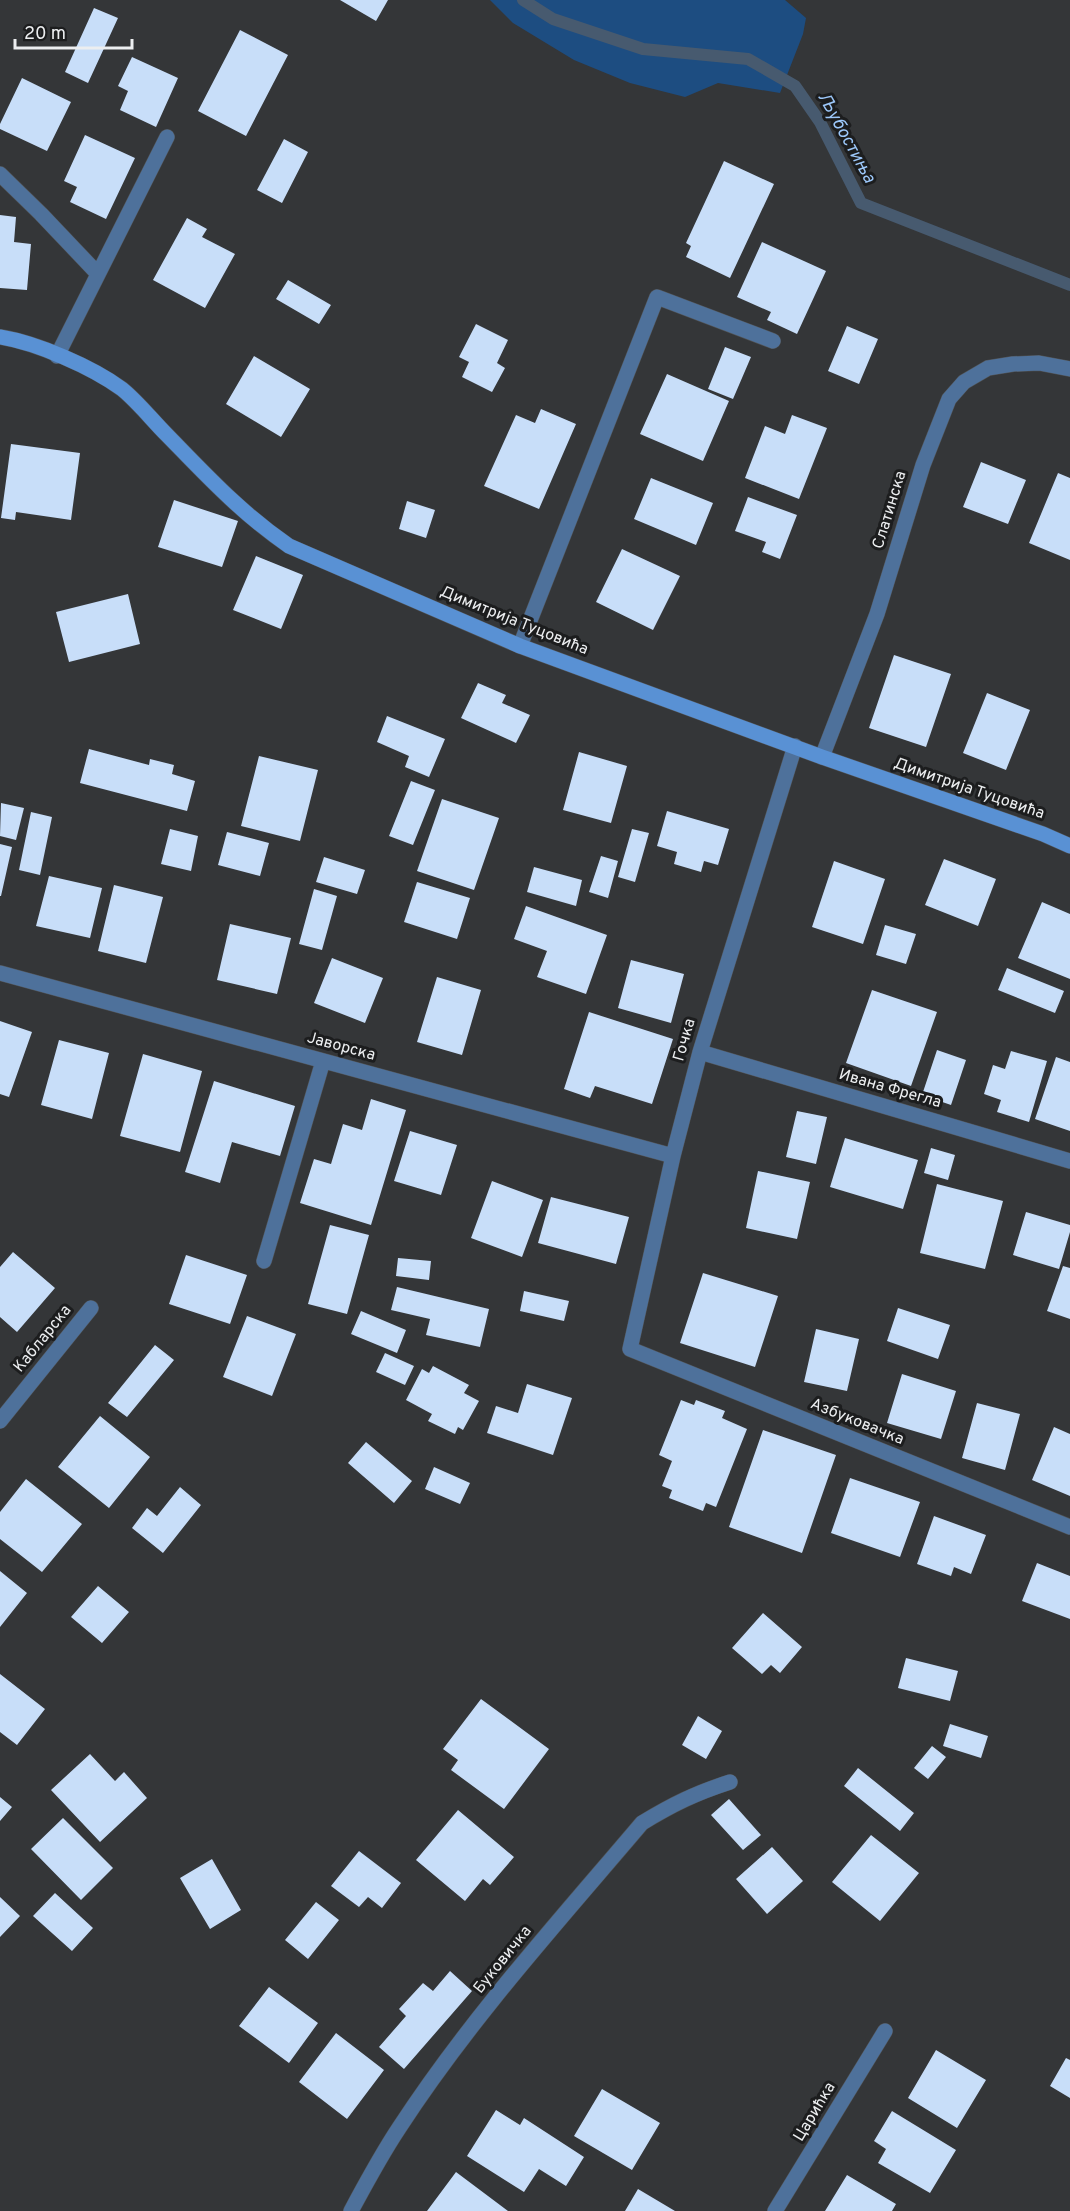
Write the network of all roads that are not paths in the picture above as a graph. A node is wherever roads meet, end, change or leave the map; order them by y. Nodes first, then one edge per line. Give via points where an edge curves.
1 (167, 137) dead end
2 (0, 174) edge
3 (98, 274) junction
4 (0, 337) edge
5 (773, 341) dead end
6 (57, 356) junction
7 (1070, 369) edge
8 (520, 646) junction
9 (795, 746) junction
10 (822, 757) junction
11 (1070, 846) edge
12 (0, 973) edge
13 (700, 1052) junction
14 (323, 1061) junction
15 (673, 1156) junction
16 (1070, 1161) edge
17 (264, 1261) dead end
18 (91, 1308) dead end
19 (630, 1349) joint
20 (0, 1421) edge
21 (1070, 1527) edge
22 (730, 1782) dead end
23 (885, 2031) dead end
24 (351, 2211) edge
25 (775, 2211) edge

1 - 3 street
2 - 3 street
3 - 6 street
4 - 6 street, Димитрија Туцовића
5 - 8 street via 657,297
6 - 8 street, Димитрија Туцовића via 90,368 123,390 230,499 289,546
7 - 10 street, Слатинска via 1040,363 988,368 964,382 949,399 923,465 877,614
8 - 9 street, Димитрија Туцовића
9 - 10 street, Димитрија Туцовића
9 - 13 street, Гочка
10 - 11 street, Димитрија Туцовића
12 - 14 street, Јаворска
13 - 15 street, Гочка
13 - 16 street, Ивана Фрегла
14 - 15 street, Јаворска
14 - 17 street
15 - 19 street, Гочка
18 - 20 street, Кабларска
19 - 21 street, Азбуковачка
22 - 24 street, Буковичка via 693,1794 642,1823 502,1989 399,2128
23 - 25 street, Царићка

